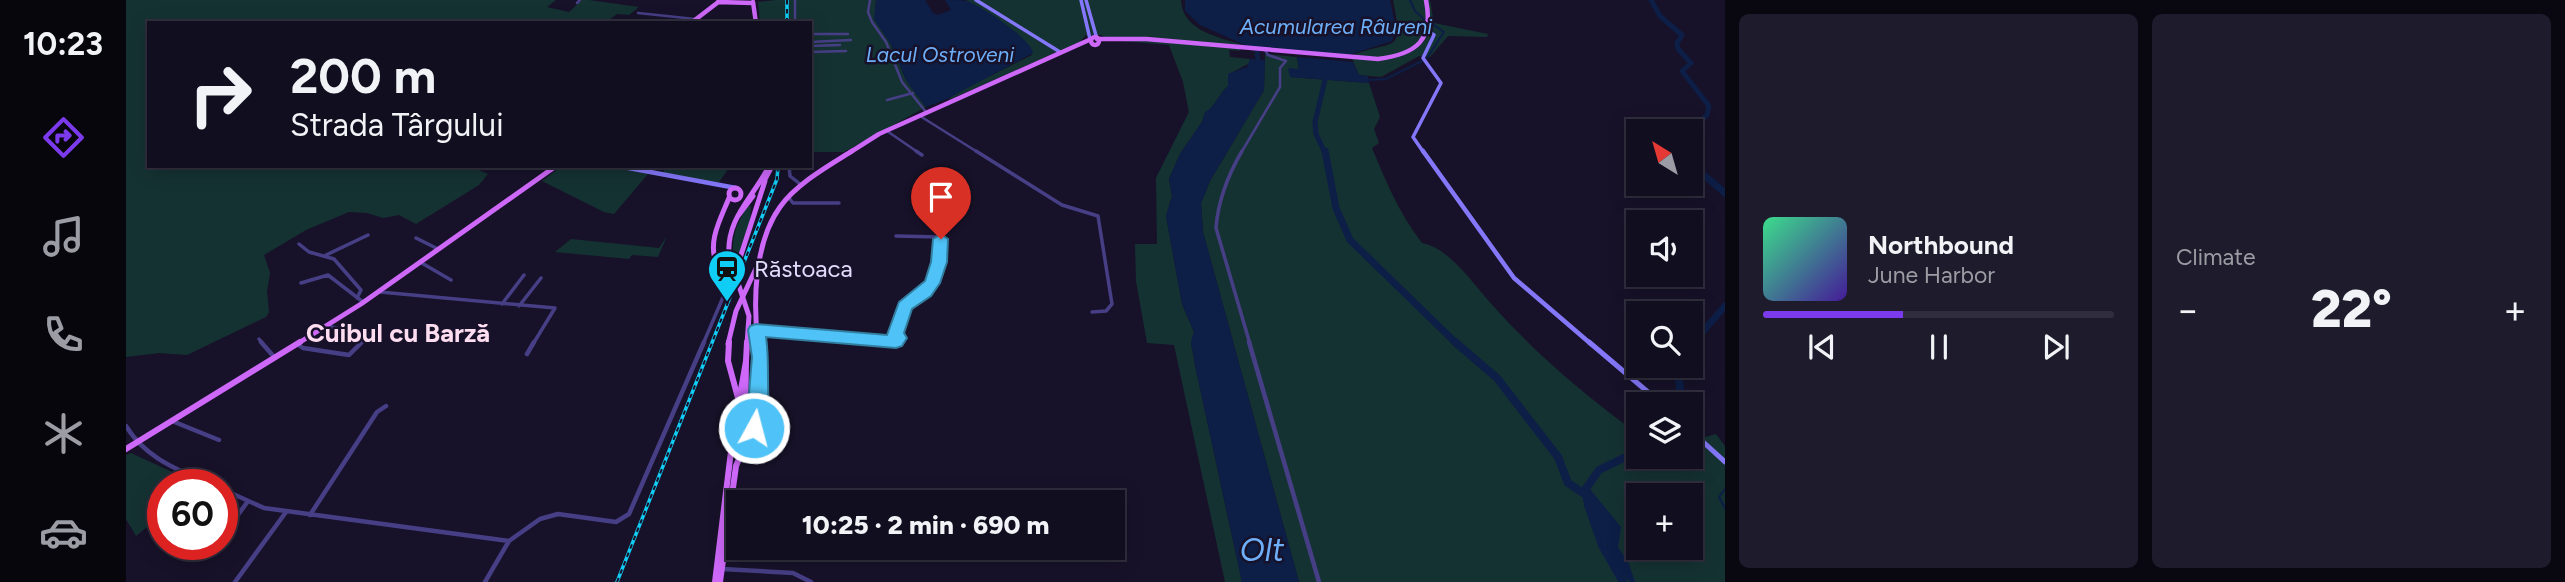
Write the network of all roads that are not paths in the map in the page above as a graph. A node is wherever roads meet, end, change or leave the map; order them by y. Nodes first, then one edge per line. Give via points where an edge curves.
1 (580, 0) edge
2 (795, 0) edge
3 (870, 0) edge
4 (976, 0) edge
5 (1083, 0) edge
6 (1426, 0) edge
7 (719, 1) edge
8 (753, 1) edge
9 (576, 3) dead end
10 (638, 13) dead end
11 (696, 19) junction
12 (694, 21) edge
13 (756, 21) edge
14 (795, 21) edge
15 (1426, 30) junction
16 (812, 34) edge
17 (848, 34) dead end
18 (851, 40) dead end
19 (1096, 40) junction
20 (812, 44) edge
21 (812, 44) edge
22 (839, 45) dead end
23 (1077, 46) junction
24 (846, 51) dead end
25 (812, 52) edge
26 (1060, 52) junction
27 (1266, 52) junction
28 (913, 93) junction
29 (887, 100) dead end
30 (926, 112) junction
31 (919, 115) junction
32 (887, 131) junction
33 (922, 155) dead end
34 (553, 168) edge
35 (630, 168) edge
36 (769, 168) edge
37 (769, 168) edge
38 (789, 168) edge
39 (765, 181) junction
40 (723, 184) junction
41 (757, 185) junction
42 (802, 185) junction
43 (739, 189) junction
44 (729, 194) junction
45 (736, 198) junction
46 (790, 200) junction
47 (839, 203) dead end
48 (744, 205) junction
49 (756, 205) junction
50 (735, 218) joint
51 (368, 235) dead end
52 (896, 236) dead end
53 (416, 238) dead end
54 (299, 244) dead end
55 (438, 250) junction
56 (325, 255) junction
57 (761, 257) junction
58 (740, 258) junction
59 (420, 262) junction
60 (717, 265) junction
61 (524, 275) dead end
62 (541, 278) dead end
63 (451, 279) dead end
64 (301, 283) dead end
65 (743, 291) junction
66 (378, 292) junction
67 (726, 292) junction
68 (758, 294) junction
69 (360, 301) junction
70 (502, 304) junction
71 (519, 306) junction
72 (1092, 312) dead end
73 (326, 326) junction
74 (756, 330) junction
75 (259, 339) dead end
76 (297, 344) junction
77 (527, 354) dead end
78 (275, 358) junction
79 (746, 361) junction
80 (1648, 392) edge
81 (738, 398) junction
82 (386, 406) dead end
83 (172, 421) junction
84 (126, 426) edge
85 (747, 429) junction
86 (734, 434) junction
87 (746, 439) junction
88 (219, 440) dead end
89 (1703, 442) edge
90 (135, 443) junction
91 (126, 449) edge
92 (1725, 462) edge
93 (177, 469) edge
94 (238, 496) edge
95 (248, 501) junction
96 (286, 512) junction
97 (238, 515) edge
98 (310, 515) junction
99 (509, 541) junction
100 (722, 569) junction
101 (235, 582) edge
102 (485, 582) edge
103 (715, 582) edge
104 (720, 582) edge
105 (811, 582) edge
106 (1319, 582) edge

1 - 9 street
2 - 14 street
3 - 28 street via 869,15 902,82
4 - 26 main road
5 - 19 main road
6 - 15 main road via 1430,19
7 - 8 main road
7 - 11 main road
8 - 13 main road
10 - 11 street
11 - 12 main road
15 - 27 main road via 1417,47 1405,56 1385,60
15 - 80 main road via 1434,35 1423,58 1441,83 1413,137 1514,278
16 - 17 street
18 - 20 street
19 - 23 main road
19 - 23 main road
19 - 27 main road via 1138,39
21 - 22 street
23 - 26 main road
24 - 25 street
26 - 30 main road
27 - 106 street via 1286,61 1280,68 1280,87 1230,172 1216,228
28 - 29 street
28 - 30 street
30 - 31 main road
31 - 32 main road
31 - 72 street via 1062,205 1098,216 1112,304
32 - 33 street
32 - 42 main road
34 - 55 main road
35 - 40 main road
36 - 39 main road
37 - 41 main road
38 - 42 street via 790,176
39 - 48 main road
39 - 49 main road
40 - 43 main road
40 - 44 main road
41 - 43 main road
41 - 48 main road
42 - 46 main road
43 - 44 main road
43 - 45 main road via 742,195
44 - 45 main road
44 - 60 main road via 712,248
45 - 48 main road
46 - 47 street
46 - 57 main road via 769,225
48 - 49 main road
48 - 50 main road
49 - 58 main road
50 - 79 main road, bridge via 728,239 729,256 749,316
51 - 56 street
52 - 74 street via 939,237 942,244 932,283 905,306 889,341
53 - 55 street
54 - 56 street
55 - 59 main road
56 - 69 street via 360,288
57 - 65 main road
57 - 68 main road
58 - 60 main road
58 - 67 street
59 - 63 street
59 - 66 main road
60 - 67 street
61 - 70 street
62 - 71 street
64 - 69 street via 325,274
65 - 68 main road via 752,289
65 - 81 main road via 733,319 727,366
66 - 69 main road
66 - 70 street
67 - 99 street via 629,514 616,522 549,516
68 - 74 main road
69 - 73 main road
70 - 71 street
71 - 77 street via 555,308
73 - 76 main road
73 - 76 street via 370,334 349,355
74 - 85 main road via 761,417
75 - 78 street
76 - 78 main road
78 - 83 main road
79 - 81 main road
79 - 85 main road
81 - 86 main road
82 - 98 street via 377,412
83 - 88 street
83 - 90 main road
84 - 90 street
85 - 86 main road
85 - 87 main road
86 - 87 main road via 738,440
86 - 103 main road
87 - 100 main road via 736,466
89 - 92 main road
90 - 91 main road
90 - 93 street
94 - 95 street
95 - 96 street
95 - 97 street
96 - 98 street
96 - 101 street
98 - 99 street
99 - 102 street
100 - 104 main road
100 - 105 street via 793,573

